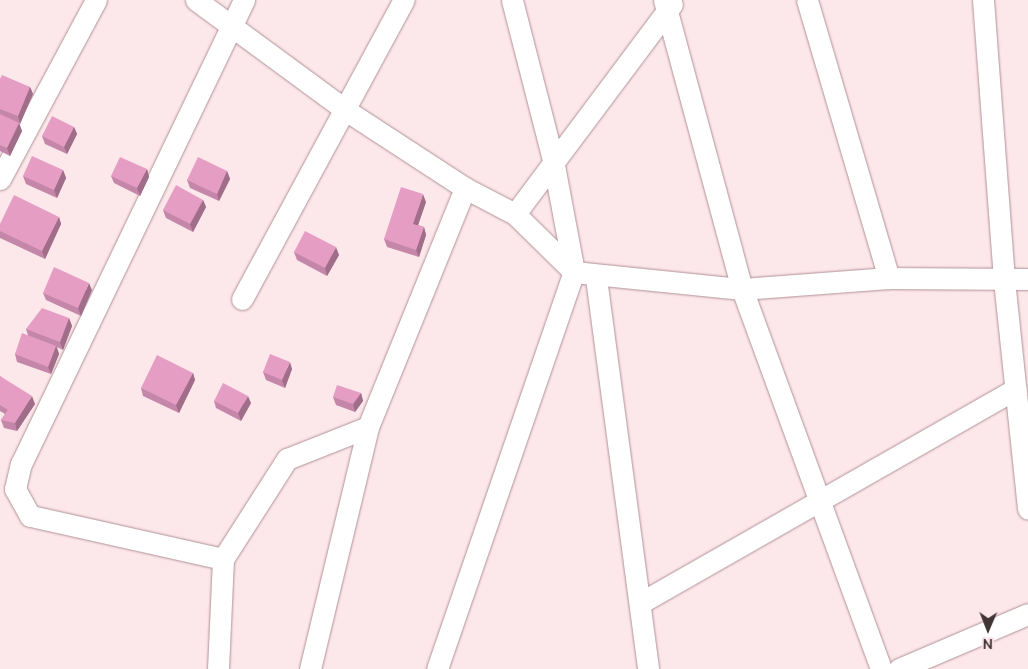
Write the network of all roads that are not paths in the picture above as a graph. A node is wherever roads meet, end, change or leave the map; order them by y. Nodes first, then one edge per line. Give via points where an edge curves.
1 (96, 0) edge
2 (196, 0) edge
3 (244, 0) edge
4 (404, 0) edge
5 (512, 0) edge
6 (808, 0) edge
7 (983, 0) edge
8 (669, 4) edge
9 (232, 24) junction
10 (347, 111) junction
11 (553, 160) junction
12 (0, 179) edge
13 (465, 188) junction
14 (515, 214) junction
15 (574, 272) junction
16 (596, 278) junction
17 (889, 278) junction
18 (1028, 279) edge
19 (1004, 280) junction
20 (742, 289) junction
21 (242, 299) dead end
22 (1015, 389) junction
23 (368, 427) junction
24 (819, 501) junction
25 (1028, 509) edge
26 (223, 559) junction
27 (642, 602) junction
28 (1028, 614) edge
29 (218, 669) edge
30 (310, 669) edge
31 (437, 669) edge
32 (648, 669) edge
33 (881, 669) edge
34 (899, 669) edge

1 - 12 street
2 - 9 street
3 - 9 street
4 - 10 street
5 - 11 street
6 - 17 street
7 - 19 street
8 - 11 street
8 - 20 street
9 - 10 street
9 - 26 street via 21,464 15,489 30,516
10 - 13 street
10 - 21 street
11 - 14 street
11 - 15 street
13 - 14 street
13 - 23 street
14 - 15 street
15 - 16 street
15 - 31 street
16 - 20 street
16 - 27 street
17 - 19 street
17 - 20 street via 789,289
18 - 19 street
19 - 22 street
20 - 24 street
22 - 24 street
22 - 25 street
23 - 26 street via 286,459
23 - 30 street
24 - 27 street
24 - 33 street
26 - 29 street
27 - 32 street
28 - 34 street

